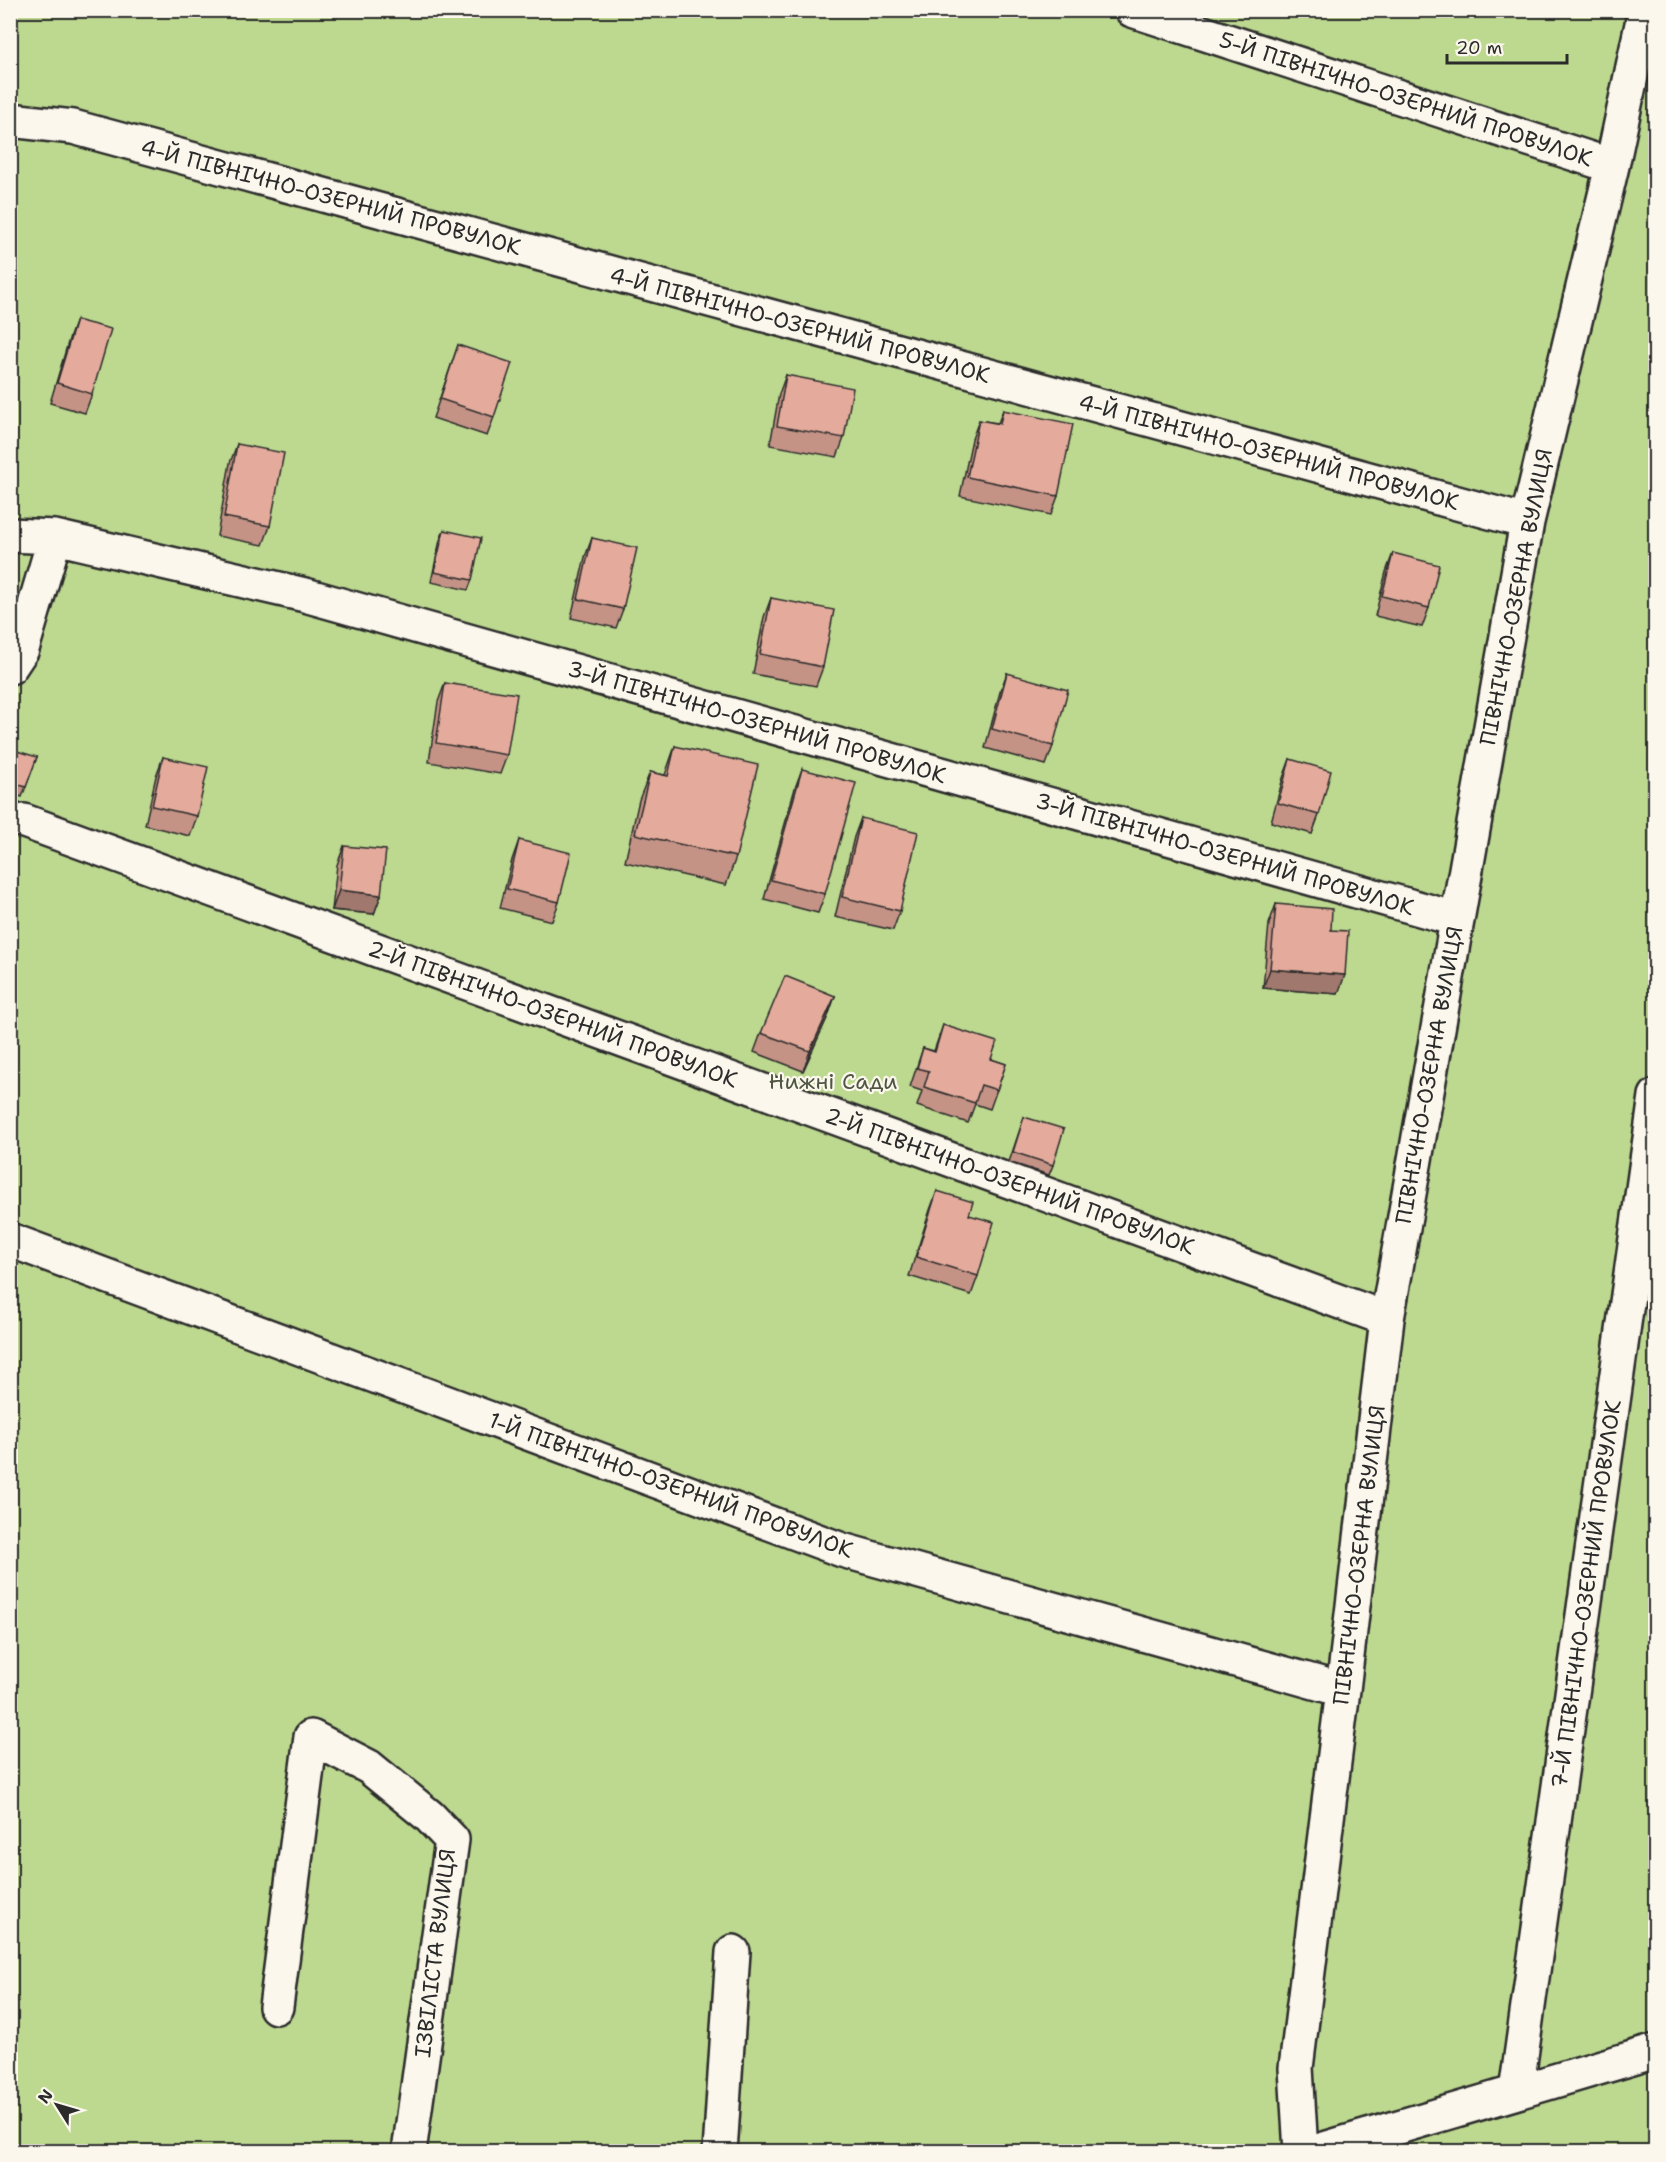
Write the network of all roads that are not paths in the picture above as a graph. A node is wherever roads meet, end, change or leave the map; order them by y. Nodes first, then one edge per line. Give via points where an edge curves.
1 (1132, 10) edge
2 (1645, 10) edge
3 (10, 120) edge
4 (1612, 166) junction
5 (1527, 522) junction
6 (10, 535) edge
7 (55, 537) junction
8 (10, 667) edge
9 (24, 821) dead end
10 (1456, 919) junction
11 (1656, 1096) edge
12 (10, 1240) edge
13 (1387, 1319) junction
14 (1343, 1690) junction
15 (733, 1952) dead end
16 (276, 2007) dead end
17 (1656, 2051) edge
18 (1516, 2092) junction
19 (409, 2151) edge
20 (720, 2151) edge
21 (1301, 2151) edge
22 (1314, 2151) edge

1 - 4 street, 5-Й ПІВНІЧНО-ОЗЕРНИЙ ПРОВУЛОК
2 - 4 street, ПІВНІЧНО-ОЗЕРНА ВУЛИЦЯ
3 - 5 street, 4-Й ПІВНІЧНО-ОЗЕРНИЙ ПРОВУЛОК via 73,127
4 - 5 street, ПІВНІЧНО-ОЗЕРНА ВУЛИЦЯ
5 - 10 street, ПІВНІЧНО-ОЗЕРНА ВУЛИЦЯ
6 - 7 street, 3-Й ПІВНІЧНО-ОЗЕРНИЙ ПРОВУЛОК
7 - 8 street via 22,649
7 - 10 street, 3-Й ПІВНІЧНО-ОЗЕРНИЙ ПРОВУЛОК via 305,594
9 - 13 street, 2-Й ПІВНІЧНО-ОЗЕРНИЙ ПРОВУЛОК
10 - 13 street, ПІВНІЧНО-ОЗЕРНА ВУЛИЦЯ
11 - 18 street, 7-Й ПІВНІЧНО-ОЗЕРНИЙ ПРОВУЛОК
12 - 14 street, 1-Й ПІВНІЧНО-ОЗЕРНИЙ ПРОВУЛОК via 842,1550
13 - 14 street, ПІВНІЧНО-ОЗЕРНА ВУЛИЦЯ
14 - 21 street, ПІВНІЧНО-ОЗЕРНА ВУЛИЦЯ via 1296,2068
15 - 20 street
16 - 19 street, ІЗВІЛІСТА ВУЛИЦЯ via 311,1737 369,1767 452,1840
17 - 18 street
18 - 22 street

